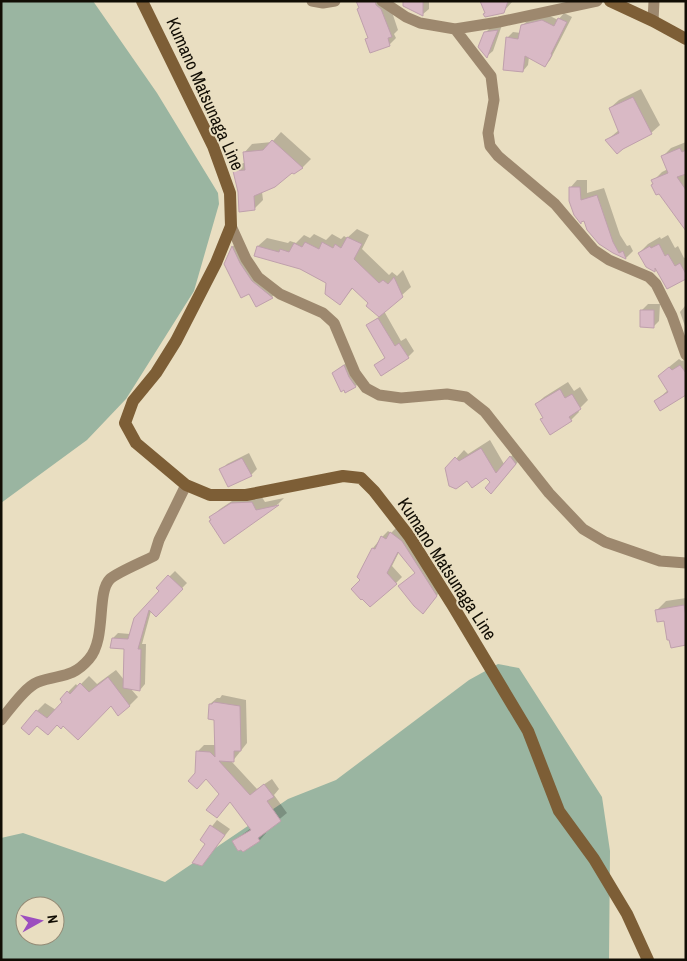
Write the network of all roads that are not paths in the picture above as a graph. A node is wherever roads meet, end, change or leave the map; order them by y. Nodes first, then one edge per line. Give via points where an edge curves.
1 (142, 1) edge
2 (312, 1) edge
3 (335, 1) edge
4 (382, 1) edge
5 (597, 1) edge
6 (610, 1) edge
7 (654, 1) edge
8 (653, 21) junction
9 (455, 29) junction
10 (686, 39) edge
11 (231, 226) junction
12 (686, 355) edge
13 (186, 485) junction
14 (686, 563) edge
15 (1, 720) edge
16 (648, 960) edge

1 - 11 main road, Kumano Matsunaga Line via 213,146 230,193
2 - 3 street via 323,4
4 - 9 street via 406,17
5 - 9 street
6 - 8 main road
7 - 8 street
8 - 10 main road
9 - 12 street via 491,76 494,100 488,133 490,146 555,204 594,250 649,277 656,284
11 - 13 main road, Kumano Matsunaga Line via 176,341 133,401 125,424 136,443
11 - 14 street via 258,277 280,294 323,313 334,323 355,373 366,388 379,395 402,398 447,394 466,398 485,412 583,529 605,542 660,561
13 - 15 street via 154,556 110,580 104,592 97,647 89,660 70,675 37,682
13 - 16 main road, Kumano Matsunaga Line via 210,495 246,495 343,476 361,478 374,491 409,536 528,731 560,811 622,906

